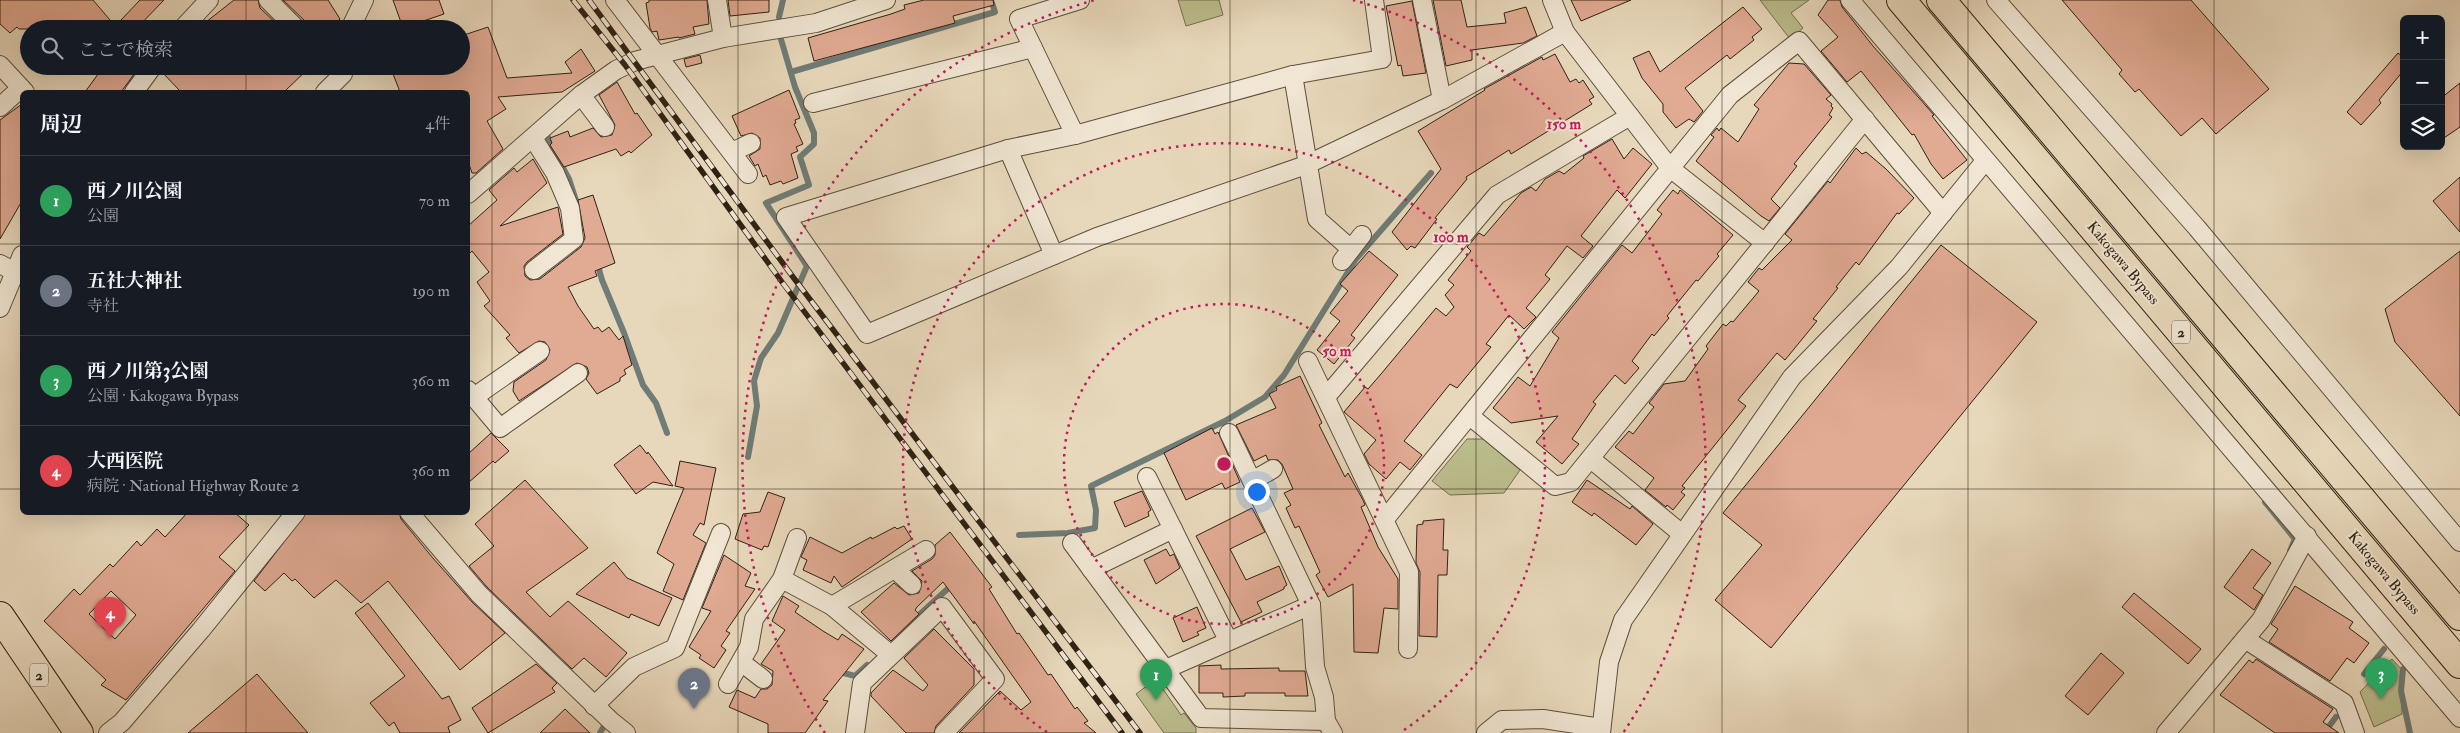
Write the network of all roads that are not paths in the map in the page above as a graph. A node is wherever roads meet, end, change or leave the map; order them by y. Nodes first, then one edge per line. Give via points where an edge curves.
1 (209, 0) edge
2 (268, 0) edge
3 (364, 0) edge
4 (615, 0) edge
5 (717, 0) edge
6 (886, 0) edge
7 (1080, 0) edge
8 (1374, 0) edge
9 (1422, 0) edge
10 (1552, 0) edge
11 (1850, 0) edge
12 (1901, 0) edge
13 (1941, 0) edge
14 (1996, 0) edge
15 (190, 20) edge
16 (288, 20) edge
17 (354, 20) edge
18 (1565, 32) junction
19 (724, 38) junction
20 (1033, 48) junction
21 (659, 55) junction
22 (0, 65) edge
23 (147, 75) edge
24 (342, 75) edge
25 (1293, 75) junction
26 (23, 90) edge
27 (136, 90) edge
28 (327, 90) edge
29 (20, 92) edge
30 (581, 95) junction
31 (1442, 100) junction
32 (813, 103) dead end
33 (0, 107) edge
34 (1630, 116) junction
35 (1865, 119) junction
36 (605, 127) dead end
37 (1075, 135) junction
38 (533, 138) junction
39 (750, 143) dead end
40 (1008, 149) junction
41 (732, 152) junction
42 (1985, 161) junction
43 (1306, 165) junction
44 (1670, 168) junction
45 (748, 174) dead end
46 (470, 192) edge
47 (1943, 213) junction
48 (1764, 243) junction
49 (1352, 249) dead end
50 (1054, 255) junction
51 (20, 257) edge
52 (8, 268) edge
53 (534, 270) dead end
54 (0, 308) edge
55 (540, 351) dead end
56 (1308, 361) dead end
57 (578, 373) dead end
58 (1326, 397) junction
59 (472, 400) edge
60 (1470, 416) junction
61 (1229, 433) dead end
62 (1591, 459) junction
63 (1273, 469) dead end
64 (1147, 477) dead end
65 (1252, 481) junction
66 (294, 515) edge
67 (411, 515) edge
68 (1385, 520) junction
69 (1173, 529) junction
70 (721, 533) dead end
71 (1682, 534) junction
72 (2307, 536) junction
73 (797, 538) dead end
74 (2460, 542) edge
75 (1072, 543) dead end
76 (926, 550) dead end
77 (1091, 569) junction
78 (896, 570) junction
79 (782, 579) junction
80 (912, 585) dead end
81 (1311, 604) junction
82 (832, 606) junction
83 (0, 616) edge
84 (2460, 616) edge
85 (2245, 639) junction
86 (1228, 640) junction
87 (1408, 649) dead end
88 (891, 656) junction
89 (741, 662) junction
90 (2460, 664) edge
91 (1166, 669) junction
92 (764, 679) dead end
93 (728, 684) dead end
94 (594, 706) junction
95 (2460, 718) edge
96 (1329, 727) edge
97 (1601, 730) edge
98 (78, 733) edge
99 (108, 733) edge
100 (626, 733) edge
101 (855, 733) edge
102 (944, 733) edge
103 (1486, 733) edge
104 (2166, 733) edge
105 (2355, 733) edge

1 - 15 street
2 - 16 street
3 - 17 street
4 - 21 street
5 - 19 street
6 - 19 street via 816,23
7 - 20 street via 1019,19
8 - 25 street via 1382,58
9 - 31 street
10 - 18 street
11 - 42 street
12 - 90 highway, Kakogawa Bypass / 2
13 - 84 highway, Kakogawa Bypass / 2
14 - 74 street via 2197,228
18 - 31 street
18 - 34 street
19 - 21 street
20 - 32 street
20 - 37 street
21 - 30 street via 616,70
21 - 41 street
22 - 26 street
23 - 27 street
24 - 28 street
25 - 37 street
25 - 43 street
29 - 33 street
30 - 36 street
30 - 38 street
31 - 43 street
34 - 44 street
34 - 58 street via 1498,194
35 - 44 street via 1799,41 1730,94
35 - 47 street
35 - 48 street
37 - 40 street
38 - 46 street
38 - 53 street via 555,173 570,208 574,239
39 - 41 street
40 - 50 street
40 - 50 street via 786,217 867,334
41 - 45 street
42 - 47 street
42 - 72 street
43 - 49 street via 1317,219
43 - 50 street
44 - 48 street
44 - 60 street
47 - 71 street via 1899,267 1792,377
48 - 62 street
51 - 52 street
52 - 54 street
55 - 59 street
56 - 58 street
57 - 59 street via 500,428
58 - 68 street
60 - 62 street via 1555,486 1571,482
60 - 68 street
61 - 65 street
62 - 71 street
63 - 65 street
64 - 69 street
65 - 81 street
66 - 99 street via 201,630 122,722
67 - 94 street via 479,594
68 - 87 street via 1409,572
69 - 77 street
69 - 86 street
70 - 94 street via 675,648 634,667
71 - 97 street via 1623,620 1608,662
72 - 85 street via 2261,620
72 - 95 street
73 - 79 street
75 - 77 street
76 - 78 street
77 - 91 street
78 - 80 street
78 - 82 street
79 - 82 street
79 - 89 street via 754,619 749,646
81 - 86 street
81 - 96 street via 1315,667
82 - 88 street
83 - 98 highway, 2
85 - 104 street
85 - 105 street via 2344,703
86 - 91 street
88 - 101 street via 862,683
88 - 102 street via 942,607 995,679
89 - 92 street
89 - 93 street
91 - 96 street via 1201,718
94 - 100 street
97 - 103 street via 1543,719 1502,720

